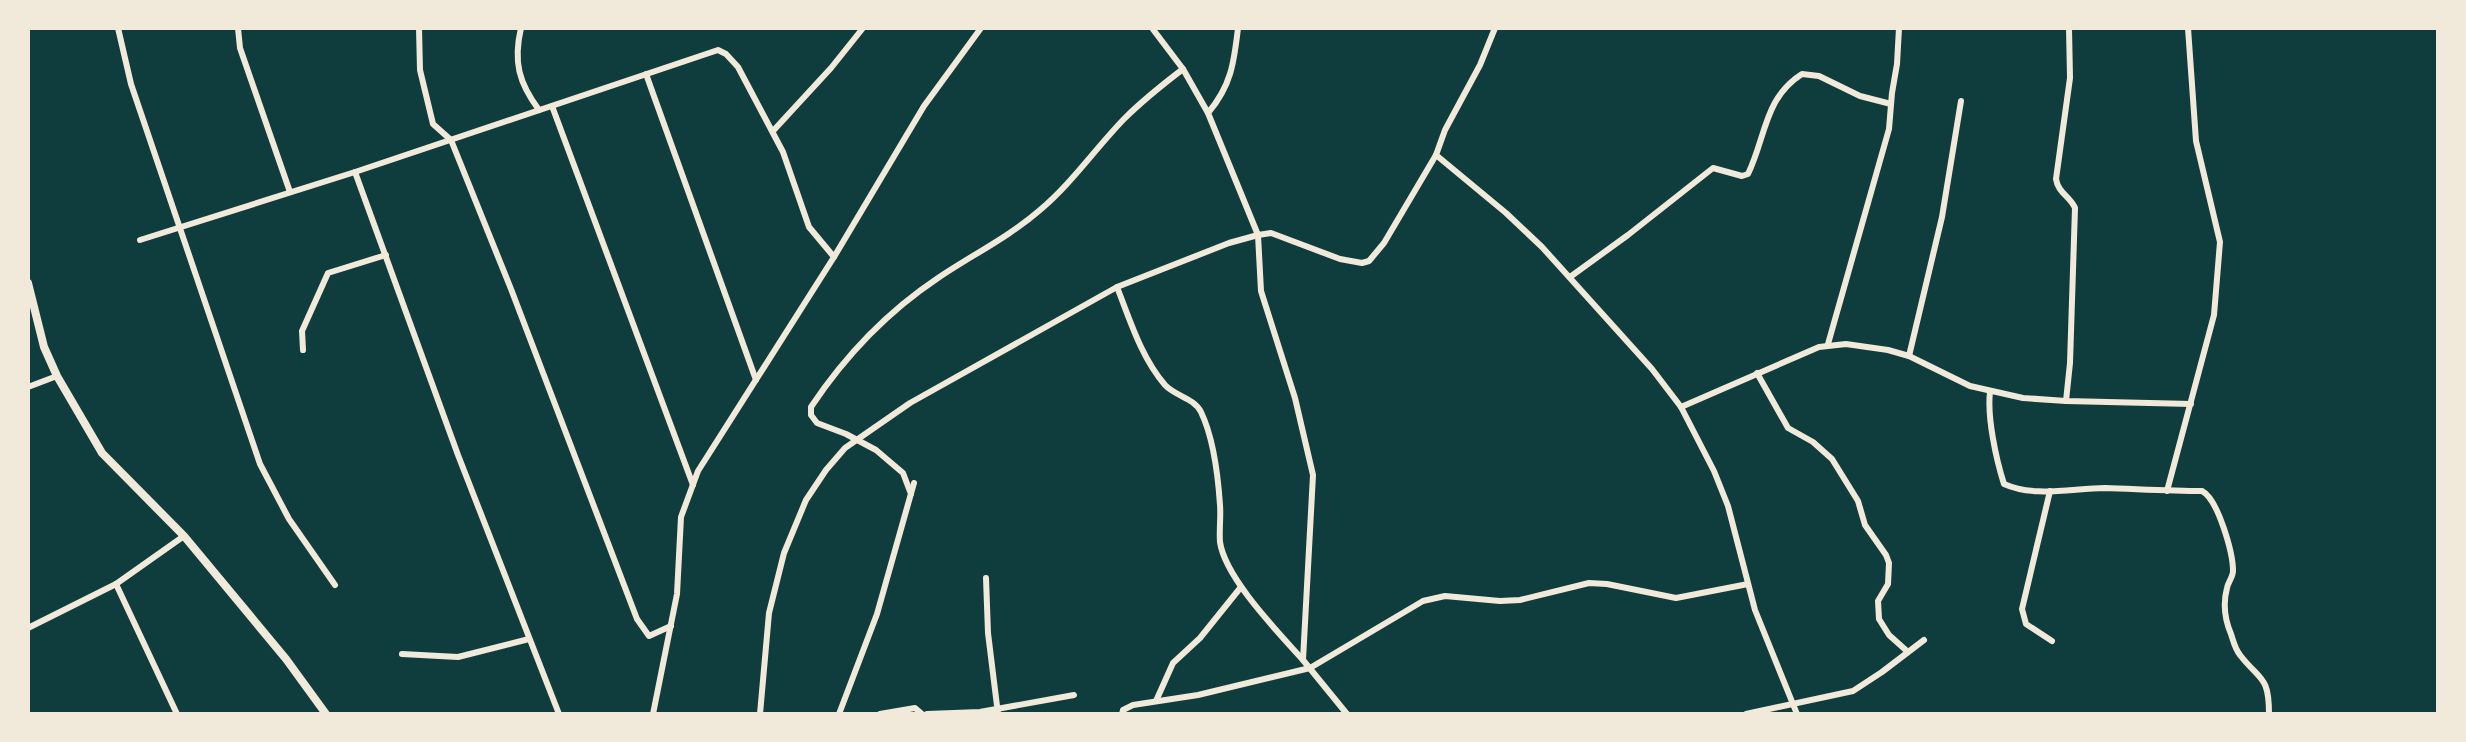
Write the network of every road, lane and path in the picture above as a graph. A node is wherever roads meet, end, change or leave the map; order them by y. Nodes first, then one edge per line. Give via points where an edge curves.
1 (118, 28) edge
2 (238, 28) edge
3 (419, 28) edge
4 (521, 28) edge
5 (862, 28) edge
6 (981, 28) edge
7 (1152, 28) edge
8 (1238, 28) edge
9 (1495, 28) edge
10 (1899, 28) edge
11 (2069, 28) edge
12 (2188, 28) edge
13 (1183, 69) junction
14 (646, 75) junction
15 (1960, 101) dead end
16 (1891, 104) junction
17 (552, 106) junction
18 (539, 110) junction
19 (1208, 113) junction
20 (773, 131) junction
21 (451, 140) junction
22 (1436, 155) junction
23 (354, 172) junction
24 (290, 192) junction
25 (179, 227) junction
26 (1258, 235) junction
27 (140, 240) dead end
28 (386, 255) junction
29 (834, 257) junction
30 (1570, 277) junction
31 (28, 283) edge
32 (1117, 287) junction
33 (1828, 344) junction
34 (303, 350) dead end
35 (1909, 356) junction
36 (1757, 373) junction
37 (57, 376) junction
38 (756, 380) junction
39 (28, 387) edge
40 (1990, 392) junction
41 (2066, 401) junction
42 (2192, 404) junction
43 (1681, 407) junction
44 (858, 439) junction
45 (914, 483) dead end
46 (693, 486) junction
47 (2050, 491) junction
48 (2167, 491) junction
49 (911, 494) junction
50 (184, 536) junction
51 (986, 578) dead end
52 (116, 584) junction
53 (1748, 584) junction
54 (335, 585) dead end
55 (1241, 587) junction
56 (671, 626) junction
57 (28, 628) edge
58 (529, 639) junction
59 (1924, 640) dead end
60 (2052, 641) dead end
61 (1908, 652) junction
62 (402, 654) dead end
63 (1303, 660) junction
64 (1310, 668) junction
65 (1074, 695) dead end
66 (1156, 701) junction
67 (1793, 703) junction
68 (998, 711) edge
69 (177, 714) edge
70 (326, 714) edge
71 (559, 714) edge
72 (653, 714) edge
73 (760, 714) edge
74 (839, 714) edge
75 (880, 714) edge
76 (922, 714) edge
77 (927, 714) edge
78 (1122, 714) edge
79 (1347, 714) edge
80 (1746, 714) edge
81 (1797, 714) edge
82 (2269, 714) edge

1 - 25 street via 131,84
2 - 24 street via 240,48
3 - 21 street via 420,70 434,124
4 - 18 street via 517,64 529,98
5 - 20 street
6 - 29 street via 924,106
7 - 13 street
8 - 19 street via 1228,83 1221,99
9 - 22 street via 1480,65 1444,130
10 - 16 street
11 - 41 street via 2070,84 2056,174 2057,186 2075,208
12 - 42 street via 2196,141 2220,242 2214,315
13 - 19 street
13 - 44 street via 1147,97 1043,208 916,294 841,364 811,407 811,415 817,423
14 - 17 street
14 - 20 street via 718,50 738,67
14 - 38 street
15 - 35 street via 1942,217
16 - 30 street via 1860,96 1819,76 1802,74 1785,88 1769,111 1748,174 1713,168
16 - 33 street via 1884,150
17 - 18 street
17 - 46 street
18 - 21 street
19 - 26 street
20 - 29 street via 809,227
21 - 23 street
21 - 56 street via 637,619 649,636
22 - 26 street via 1384,243 1369,261 1340,259 1280,235
22 - 30 street via 1506,213
23 - 24 street
23 - 28 street
24 - 25 street
25 - 27 street
25 - 54 street via 260,464 289,519
26 - 32 street
26 - 63 street via 1261,291 1295,398 1314,475
28 - 34 street via 328,273 302,331
28 - 58 street
29 - 38 street
30 - 43 street
31 - 37 main road via 44,347
32 - 44 street via 910,403
32 - 55 street via 1137,339 1159,377 1201,412 1214,456 1221,544
33 - 35 street via 1866,346
33 - 36 street
35 - 40 street
36 - 43 street
36 - 61 street via 1788,428 1832,459 1858,501 1865,525 1889,563 1888,584 1878,602 1879,619 1889,635
37 - 39 street
37 - 50 main road via 102,453
38 - 46 street via 698,471
40 - 41 street
40 - 47 street via 2004,484
41 - 42 street
42 - 48 street
43 - 53 street via 1728,506
44 - 49 street via 903,473
44 - 73 street via 837,456 806,500 784,553 770,613
45 - 49 street
46 - 56 street via 681,517 677,594
47 - 48 street
47 - 60 street via 2022,609 2026,624
48 - 82 street via 2202,491 2214,505 2233,572 2226,593 2227,623 2238,654 2262,676 2269,696
49 - 74 street via 877,614
50 - 52 street
50 - 70 main road via 286,659
51 - 68 street
52 - 57 street
52 - 69 street
53 - 64 street via 1676,598 1589,583 1508,601 1439,596 1423,601
53 - 67 street
55 - 63 street
55 - 66 street via 1200,638 1173,663
56 - 72 street
58 - 62 street via 458,657
58 - 71 street
59 - 61 street
61 - 67 street via 1853,691
63 - 64 street
64 - 66 street
64 - 79 street
65 - 68 street
66 - 78 street via 1133,705
67 - 80 street
67 - 81 street
68 - 77 street
75 - 76 street via 915,708

